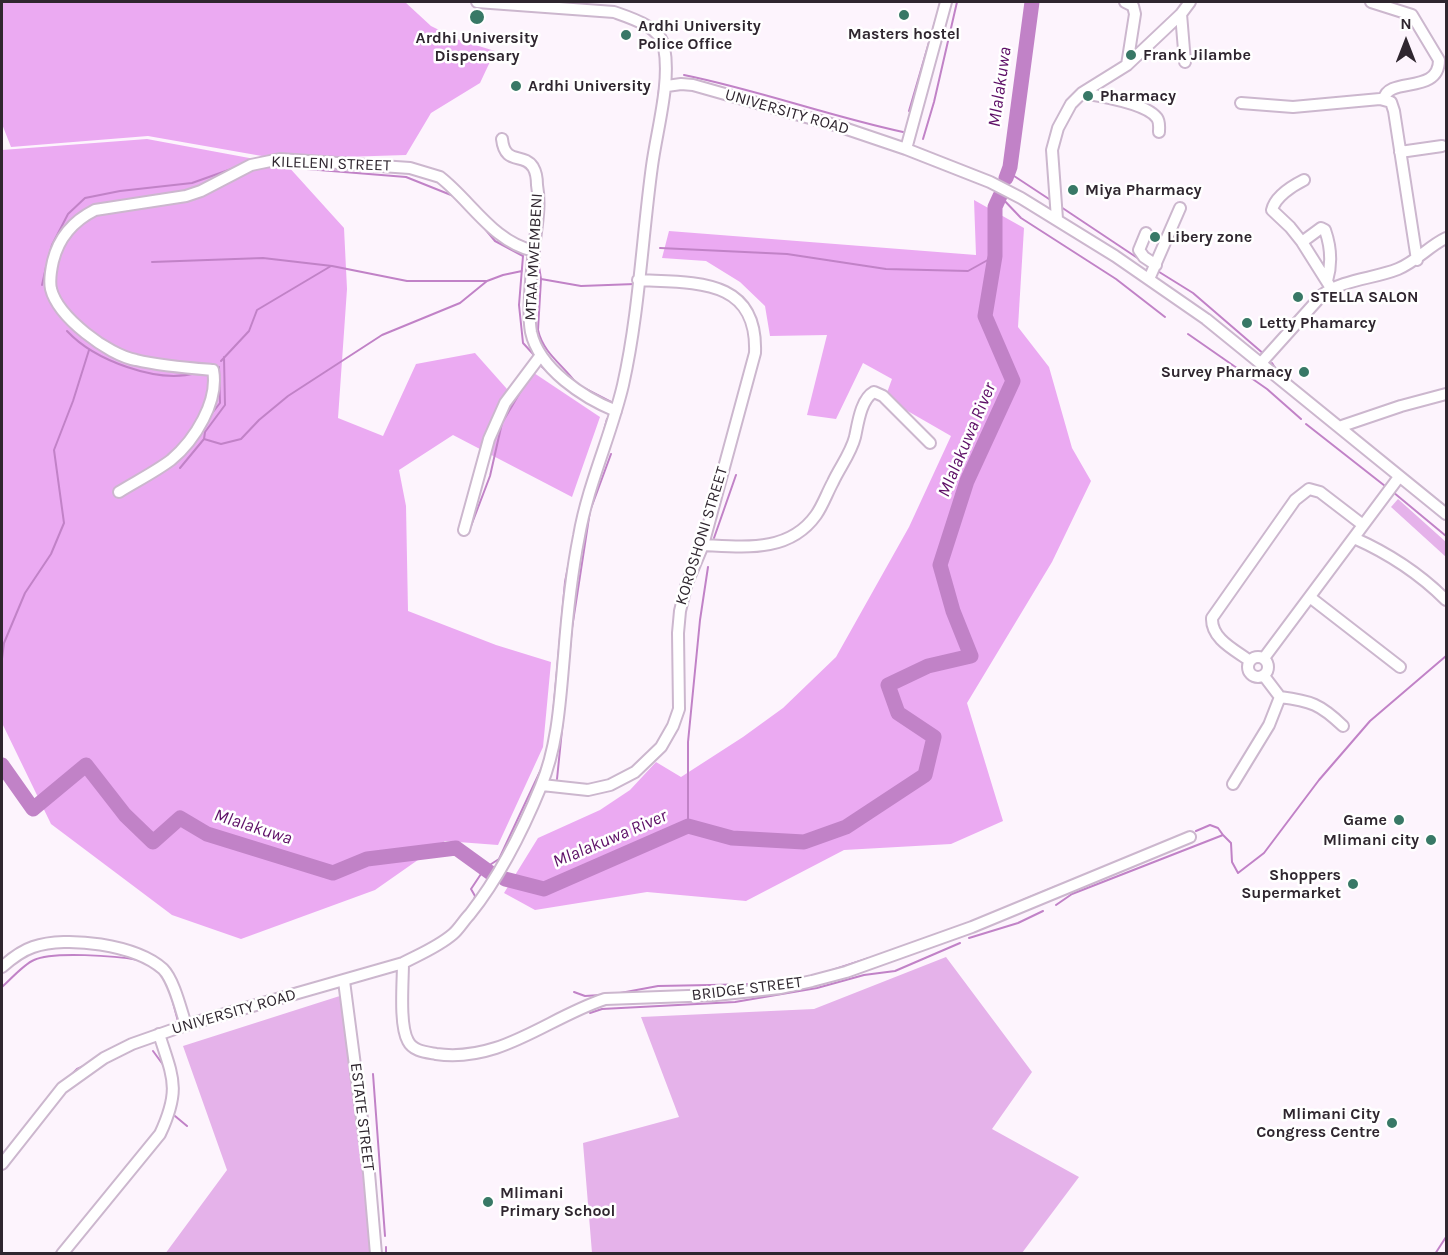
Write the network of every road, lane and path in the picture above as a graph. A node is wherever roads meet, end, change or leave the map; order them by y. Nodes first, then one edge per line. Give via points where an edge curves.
1 (477, 2) edge
2 (946, 2) edge
3 (1125, 2) edge
4 (1190, 2) edge
5 (1371, 2) edge
6 (1181, 14) junction
7 (1185, 62) dead end
8 (1127, 65) junction
9 (667, 86) junction
10 (1082, 93) junction
11 (1384, 99) junction
12 (1241, 103) dead end
13 (1159, 132) dead end
14 (502, 139) dead end
15 (1443, 146) dead end
16 (906, 149) junction
17 (1400, 152) junction
18 (1304, 180) dead end
19 (1180, 208) dead end
20 (1057, 219) junction
21 (1146, 232) dead end
22 (1446, 238) edge
23 (1302, 242) junction
24 (534, 251) junction
25 (1417, 260) junction
26 (1156, 265) junction
27 (1149, 279) junction
28 (639, 280) junction
29 (1329, 284) junction
30 (541, 355) junction
31 (1261, 363) junction
32 (1446, 394) edge
33 (616, 411) junction
34 (1339, 428) junction
35 (930, 443) dead end
36 (1399, 477) junction
37 (119, 492) dead end
38 (1446, 514) edge
39 (1364, 525) junction
40 (464, 530) dead end
41 (1354, 538) junction
42 (703, 545) junction
43 (1311, 598) junction
44 (1446, 600) edge
45 (1264, 658) junction
46 (1250, 661) junction
47 (1400, 667) dead end
48 (1264, 676) junction
49 (1280, 697) junction
50 (1343, 726) dead end
51 (1233, 784) dead end
52 (542, 785) junction
53 (1190, 837) dead end
54 (403, 963) junction
55 (2, 967) edge
56 (344, 981) junction
57 (186, 1025) junction
58 (159, 1034) junction
59 (2, 1164) edge
60 (62, 1254) edge
61 (376, 1254) edge

1 - 9 street, UNIVERSITY ROAD via 614,12 636,20 664,44
2 - 16 street
3 - 8 street via 1133,6 1135,14
4 - 6 street
5 - 11 street via 1412,15 1438,60 1439,68 1433,77 1389,89
6 - 7 street
6 - 8 street
8 - 10 street
9 - 16 street, UNIVERSITY ROAD via 700,87
9 - 28 street, UNIVERSITY ROAD via 652,162
10 - 13 street via 1117,98 1139,107 1156,117
10 - 20 street via 1071,104 1052,150
11 - 12 street via 1293,107
11 - 17 street via 1393,104
14 - 24 street, MTAA MWEMBENI via 507,153 528,162 535,173 538,216
15 - 17 street
16 - 20 street, UNIVERSITY ROAD via 995,184
17 - 25 street
18 - 23 street via 1290,188 1272,210
19 - 26 street
20 - 27 street, UNIVERSITY ROAD
21 - 26 street via 1139,250
22 - 25 street
23 - 29 street
23 - 29 street via 1321,228 1325,230 1331,268
24 - 30 street, MTAA MWEMBENI via 531,331
24 - 37 street, KILELENI STREET via 503,237 440,177 392,166 295,159 266,161 186,196 95,210 82,216 63,236 50,286 67,316 99,343 134,360 213,370 214,377 213,400 188,441 170,460
25 - 29 street via 1378,276
26 - 27 street
27 - 31 street, UNIVERSITY ROAD
28 - 33 street, UNIVERSITY ROAD via 628,362
28 - 42 street, KOROSHONI STREET via 701,284 729,292 742,302 752,322 756,340 752,370
29 - 31 street
30 - 33 street via 580,393
30 - 40 street via 505,403 489,439
31 - 34 street, UNIVERSITY ROAD
32 - 34 street
33 - 52 street, UNIVERSITY ROAD via 579,535 557,721
34 - 36 street, UNIVERSITY ROAD
35 - 42 street via 883,396 874,392 863,406 853,444 816,515 801,531 764,546
36 - 38 street, UNIVERSITY ROAD
36 - 39 street
39 - 41 street
39 - 46 street via 1320,492 1310,489 1295,500 1212,618 1221,640
41 - 43 street
41 - 44 street via 1399,560
42 - 52 street, KOROSHONI STREET via 680,611 679,709 661,747 635,772 610,785 588,790
43 - 45 street
43 - 47 street
45 - 46 street
45 - 48 street via 1269,667
46 - 48 street via 1252,675
48 - 49 street
49 - 50 street via 1313,703
49 - 51 street via 1269,725
52 - 54 street, UNIVERSITY ROAD via 487,893 454,933
53 - 54 street, BRIDGE STREET via 972,927 846,972 780,988 706,996 605,999 502,1047 471,1054 424,1052 409,1043 403,1013
54 - 56 street, UNIVERSITY ROAD
55 - 57 street via 34,946 72,942 134,954 151,961 168,976
56 - 57 street, UNIVERSITY ROAD
56 - 61 street, ESTATE STREET
57 - 58 street, UNIVERSITY ROAD
58 - 59 street, UNIVERSITY ROAD via 104,1058 75,1077
58 - 60 street via 174,1086 168,1117 160,1134

